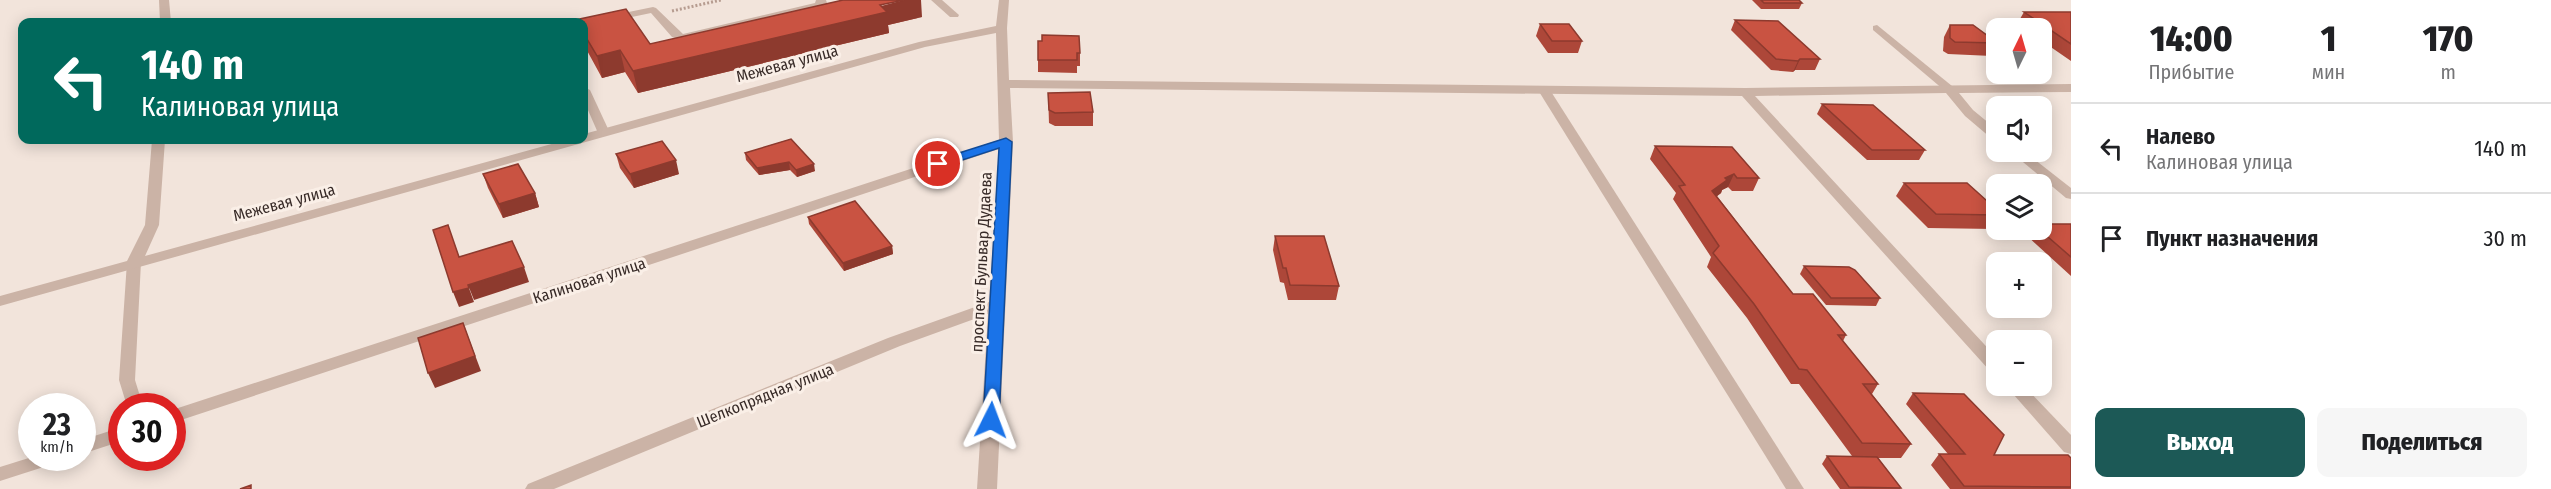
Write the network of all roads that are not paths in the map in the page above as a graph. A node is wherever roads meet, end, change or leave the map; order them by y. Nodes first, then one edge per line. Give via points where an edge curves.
1 (164, 0) edge
2 (821, 0) edge
3 (936, 0) edge
4 (1004, 0) edge
5 (954, 15) dead end
6 (166, 18) edge
7 (588, 23) edge
8 (1001, 28) junction
9 (1877, 28) dead end
10 (1004, 84) junction
11 (1948, 88) junction
12 (2071, 88) edge
13 (1544, 90) junction
14 (1745, 92) junction
15 (588, 99) edge
16 (1986, 127) edge
17 (604, 133) junction
18 (588, 137) edge
19 (1006, 142) junction
20 (158, 144) edge
21 (564, 144) edge
22 (2030, 162) edge
23 (2071, 195) edge
24 (134, 262) junction
25 (0, 301) edge
26 (997, 304) junction
27 (1986, 356) edge
28 (131, 393) edge
29 (2023, 396) edge
30 (186, 412) edge
31 (2071, 447) edge
32 (18, 468) edge
33 (0, 474) edge
34 (535, 489) edge
35 (987, 489) edge
36 (1795, 489) edge

1 - 6 street
2 - 7 lane via 818,5 682,37 650,10
3 - 5 lane
4 - 8 street, проспект Бульвар Дудаева
8 - 10 street, проспект Бульвар Дудаева
8 - 17 street, Межевая улица via 924,44
9 - 11 lane
10 - 13 street
10 - 19 street, проспект Бульвар Дудаева
11 - 12 street
11 - 14 street
11 - 16 street
13 - 14 street
13 - 36 lane
14 - 27 street
15 - 17 lane
17 - 18 street, Межевая улица
19 - 26 street, проспект Бульвар Дудаева
19 - 30 street, Калиновая улица
20 - 24 street via 152,225
21 - 24 street, Межевая улица
22 - 23 street
24 - 25 street, Межевая улица
24 - 28 lane via 127,380
26 - 34 street, Шелкопрядная улица
26 - 35 street, проспект Бульвар Дудаева
29 - 31 street
32 - 33 street

